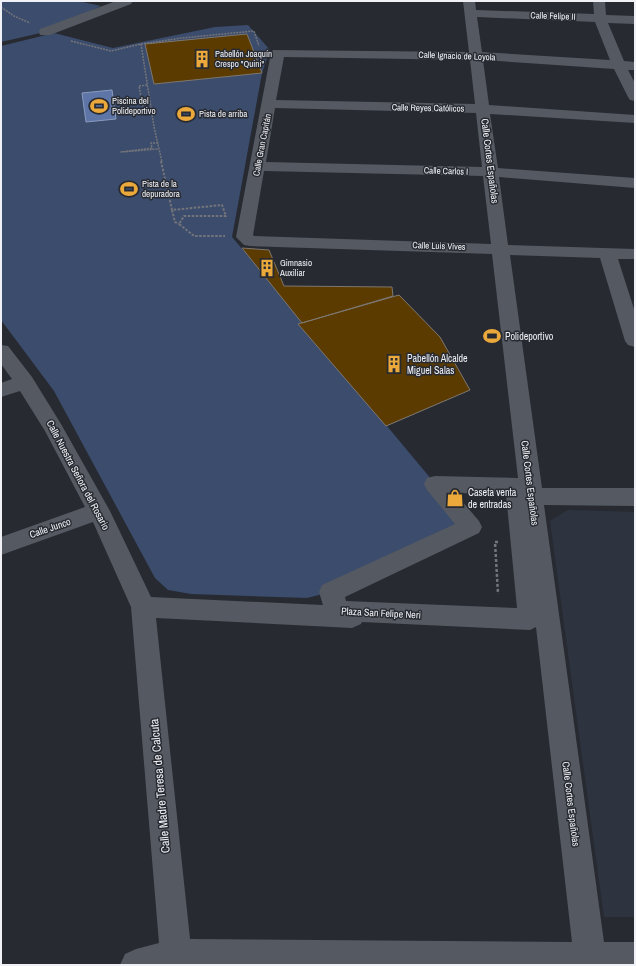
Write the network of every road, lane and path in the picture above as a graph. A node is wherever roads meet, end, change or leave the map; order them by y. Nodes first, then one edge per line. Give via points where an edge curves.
1 (127, 1) edge
2 (599, 1) edge
3 (1, 7) edge
4 (470, 7) edge
5 (600, 18) junction
6 (635, 20) edge
7 (46, 32) joint
8 (67, 40) dead end
9 (141, 44) junction
10 (278, 53) junction
11 (476, 56) junction
12 (619, 65) junction
13 (635, 66) edge
14 (147, 85) junction
15 (635, 97) edge
16 (270, 104) junction
17 (484, 109) junction
18 (151, 111) junction
19 (635, 118) edge
20 (158, 143) junction
21 (159, 150) junction
22 (258, 166) junction
23 (491, 172) junction
24 (635, 183) edge
25 (172, 210) junction
26 (179, 224) junction
27 (238, 237) junction
28 (501, 248) junction
29 (607, 252) junction
30 (635, 254) edge
31 (635, 341) edge
32 (1, 351) edge
33 (25, 382) junction
34 (1, 390) edge
35 (524, 491) junction
36 (635, 497) edge
37 (99, 511) junction
38 (1, 546) edge
39 (143, 607) junction
40 (548, 625) junction
41 (635, 958) edge
42 (177, 960) edge
43 (590, 961) edge
44 (136, 965) edge

1 - 7 street
2 - 5 street
3 - 7 path
4 - 5 street, Calle Felipe II
4 - 11 street, Calle Cortes Españolas
5 - 6 street, Calle Felipe II
5 - 12 street
8 - 9 path via 111,50
9 - 10 path via 254,31 262,52
9 - 14 path
10 - 11 street, Calle Ignacio de Loyola
10 - 16 street, Calle Gran Capitán
11 - 12 street, Calle Ignacio de Loyola
11 - 17 street, Calle Cortes Españolas
12 - 13 street, Calle Ignacio de Loyola
12 - 15 street
14 - 18 path
14 - 18 path via 139,86 144,112
16 - 17 street, Calle Reyes Católicos
16 - 22 street, Calle Gran Capitán
17 - 19 street, Calle Reyes Católicos
17 - 23 street, Calle Cortes Españolas
18 - 20 path
20 - 21 path
20 - 21 path via 151,143 152,148 121,152
21 - 25 path
22 - 23 street, Calle Carlos I
22 - 27 street, Calle Gran Capitán
23 - 24 street, Calle Carlos I
23 - 28 street, Calle Cortes Españolas
25 - 26 path via 175,222
25 - 26 path via 222,205 226,216 184,216
26 - 27 path via 194,236
27 - 28 street, Calle Luis Vives via 250,241
28 - 29 street, Calle Luis Vives
28 - 35 street, Calle Cortes Españolas
29 - 30 street, Calle Luis Vives
29 - 31 street
32 - 33 street, Calle Nuestra Señora del Rosario
33 - 34 street
33 - 37 street, Calle Nuestra Señora del Rosario
35 - 35 street, Plaza San Felipe Neri via 530,619 337,611 331,592 471,527 435,484
35 - 36 street
35 - 40 street, Calle Cortes Españolas
37 - 38 street, Calle Junco
37 - 39 street, Calle Nuestra Señora del Rosario
39 - 40 street, Plaza San Felipe Neri
39 - 42 street, Calle Madre Teresa de Calcuta
40 - 43 street, Calle Cortes Españolas
41 - 43 street
42 - 43 street
42 - 44 street

